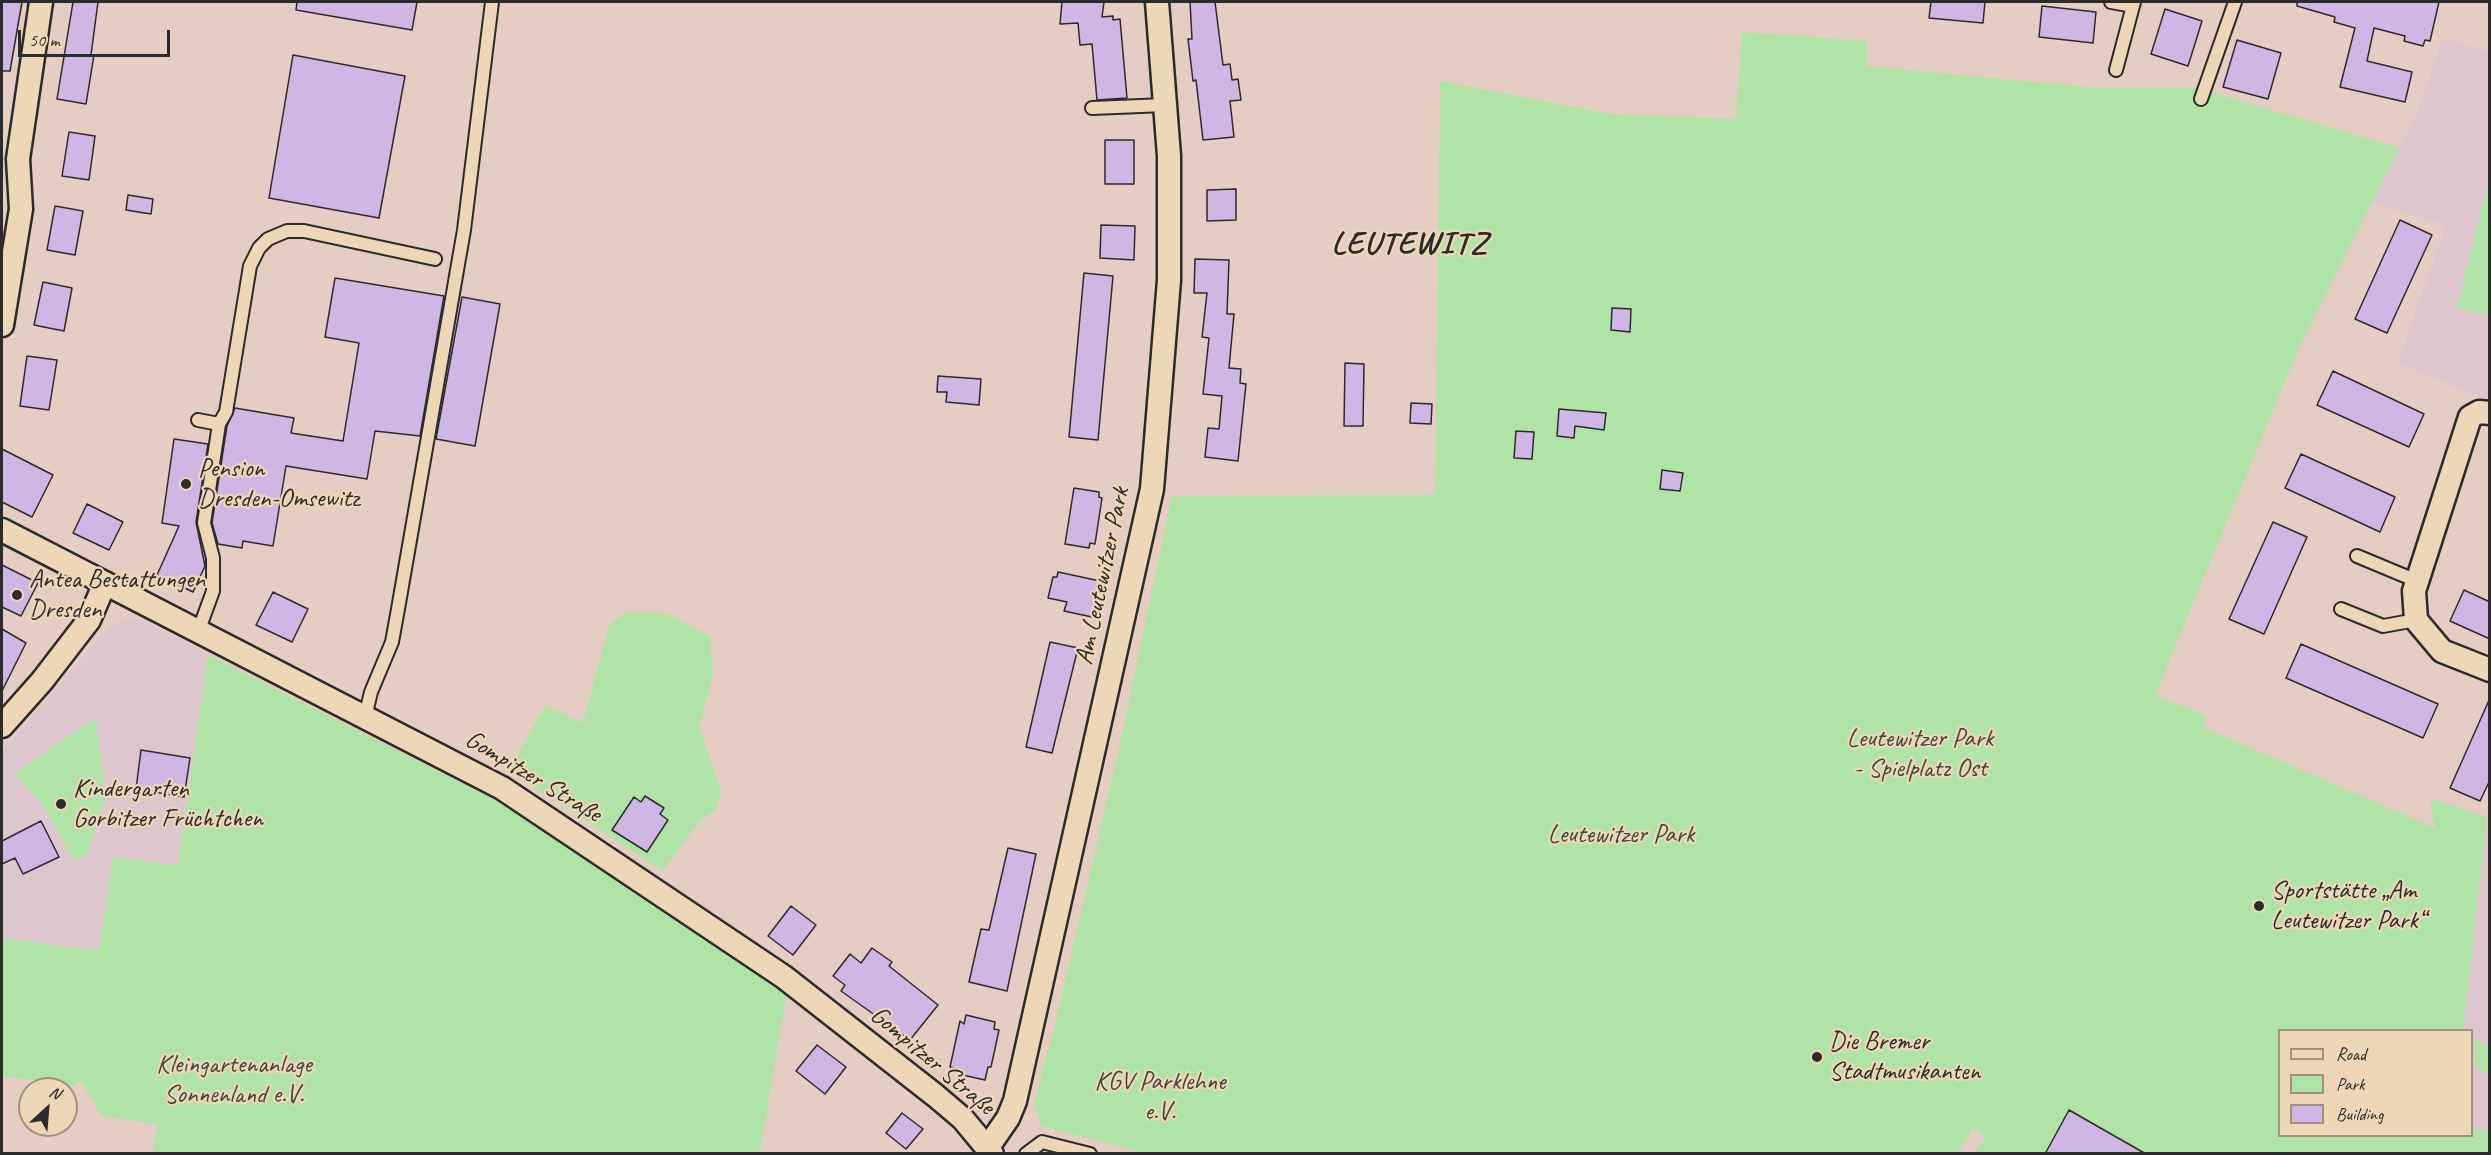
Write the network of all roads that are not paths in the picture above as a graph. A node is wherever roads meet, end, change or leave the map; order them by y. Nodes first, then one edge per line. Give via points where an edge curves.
1 (41, 2) edge
2 (492, 2) edge
3 (1157, 2) edge
4 (2111, 2) edge
5 (2235, 2) edge
6 (2133, 4) edge
7 (2116, 70) dead end
8 (2201, 99) dead end
9 (1165, 105) junction
10 (1092, 108) dead end
11 (435, 259) dead end
12 (2, 325) edge
13 (2484, 412) edge
14 (198, 420) dead end
15 (219, 424) junction
16 (2, 530) edge
17 (2357, 556) dead end
18 (2417, 581) junction
19 (105, 583) junction
20 (2341, 609) dead end
21 (2416, 620) junction
22 (198, 632) junction
23 (2490, 670) edge
24 (365, 717) junction
25 (2, 726) edge
26 (990, 1150) edge
27 (1026, 1154) edge
28 (1090, 1154) edge

1 - 12 street via 18,159 21,209
2 - 24 lane via 464,230 398,609 392,642
3 - 9 street, Am Leutewitzer Park
4 - 6 lane
5 - 8 lane
6 - 7 lane
9 - 10 lane
9 - 26 street, Am Leutewitzer Park via 1169,280 1152,489 1015,1101
11 - 15 lane via 304,231 287,231 268,239 250,266 226,412
13 - 18 street via 2470,417
14 - 15 lane
15 - 22 lane via 204,523 213,558 213,591
16 - 19 street, Gompitzer Straße
17 - 18 lane
18 - 21 street
19 - 22 street, Gompitzer Straße
19 - 25 street via 89,620
20 - 21 lane via 2383,626
21 - 23 street via 2442,651
22 - 24 street, Gompitzer Straße
24 - 26 street, Gompitzer Straße via 502,788 736,943 936,1096
27 - 28 lane via 1042,1142

